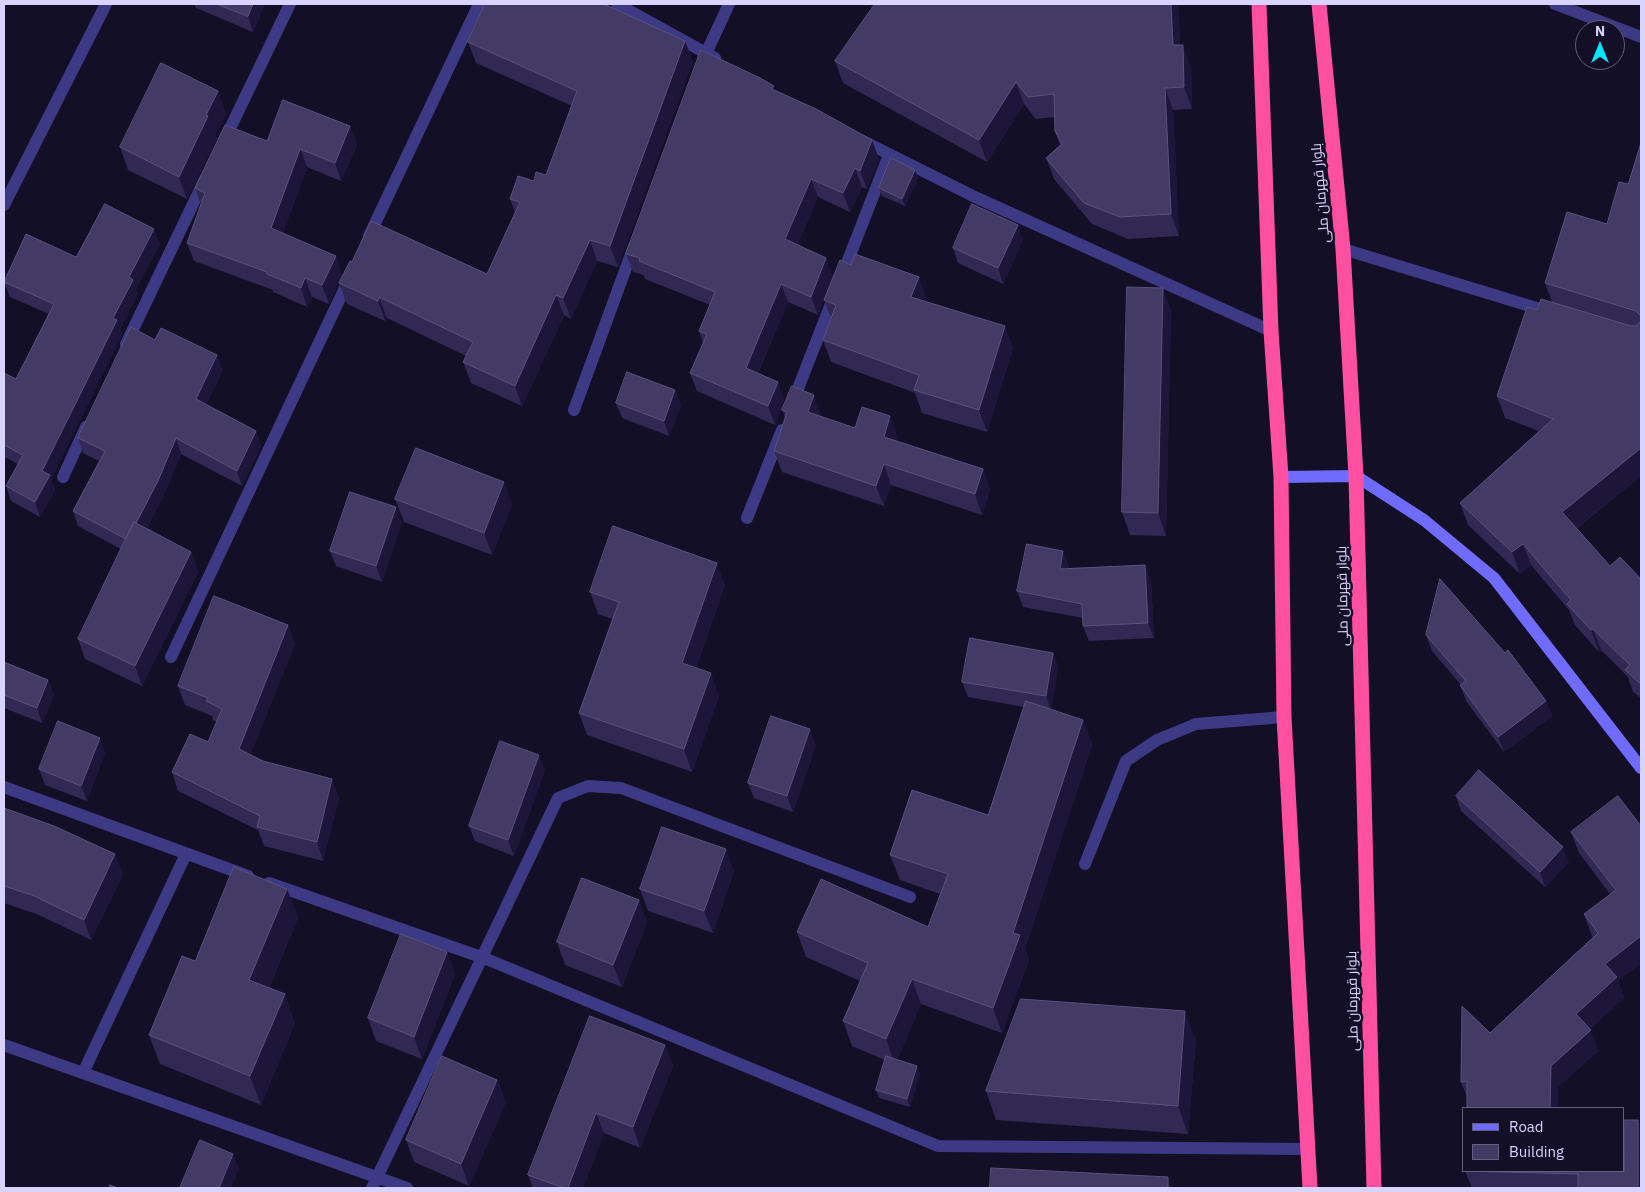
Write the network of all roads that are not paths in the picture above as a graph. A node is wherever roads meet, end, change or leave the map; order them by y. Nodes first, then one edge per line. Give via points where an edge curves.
1 (106, 4) edge
2 (290, 4) edge
3 (478, 4) edge
4 (617, 4) edge
5 (729, 4) edge
6 (1259, 4) edge
7 (1319, 4) edge
8 (1555, 4) edge
9 (1641, 37) edge
10 (706, 52) junction
11 (730, 66) edge
12 (699, 71) edge
13 (847, 132) edge
14 (889, 155) junction
15 (4, 205) edge
16 (638, 236) edge
17 (365, 245) edge
18 (1342, 249) junction
19 (356, 263) edge
20 (1567, 318) edge
21 (1271, 331) junction
22 (123, 352) edge
23 (574, 410) dead end
24 (93, 414) edge
25 (63, 476) dead end
26 (1356, 476) junction
27 (1281, 477) junction
28 (748, 518) dead end
29 (171, 657) dead end
30 (1284, 717) junction
31 (1641, 768) edge
32 (4, 787) edge
33 (186, 854) junction
34 (1085, 864) dead end
35 (910, 896) dead end
36 (484, 958) junction
37 (4, 1044) edge
38 (83, 1073) junction
39 (1309, 1148) junction
40 (374, 1183) edge
41 (407, 1188) edge
42 (1310, 1188) edge
43 (1374, 1188) edge

1 - 15 street
2 - 22 street
3 - 17 street
4 - 10 street
5 - 10 street
6 - 21 highway
7 - 18 highway, بلوار قهرمان ملی
8 - 9 street
10 - 11 street
10 - 12 street
13 - 14 street
14 - 21 street
14 - 28 street
16 - 23 street
18 - 20 street
18 - 26 highway, بلوار قهرمان ملی
19 - 29 street
21 - 27 highway
24 - 25 street
26 - 27 street
26 - 31 street via 1424,520 1494,578
26 - 43 highway, بلوار قهرمان ملی
27 - 30 highway
30 - 34 street via 1196,724 1157,740 1126,761
30 - 39 highway
32 - 33 street
33 - 36 street
33 - 38 street
35 - 36 street via 621,788 588,786 558,798
36 - 39 street via 938,1146
36 - 40 street
37 - 38 street
38 - 40 street
39 - 42 highway
40 - 41 street

